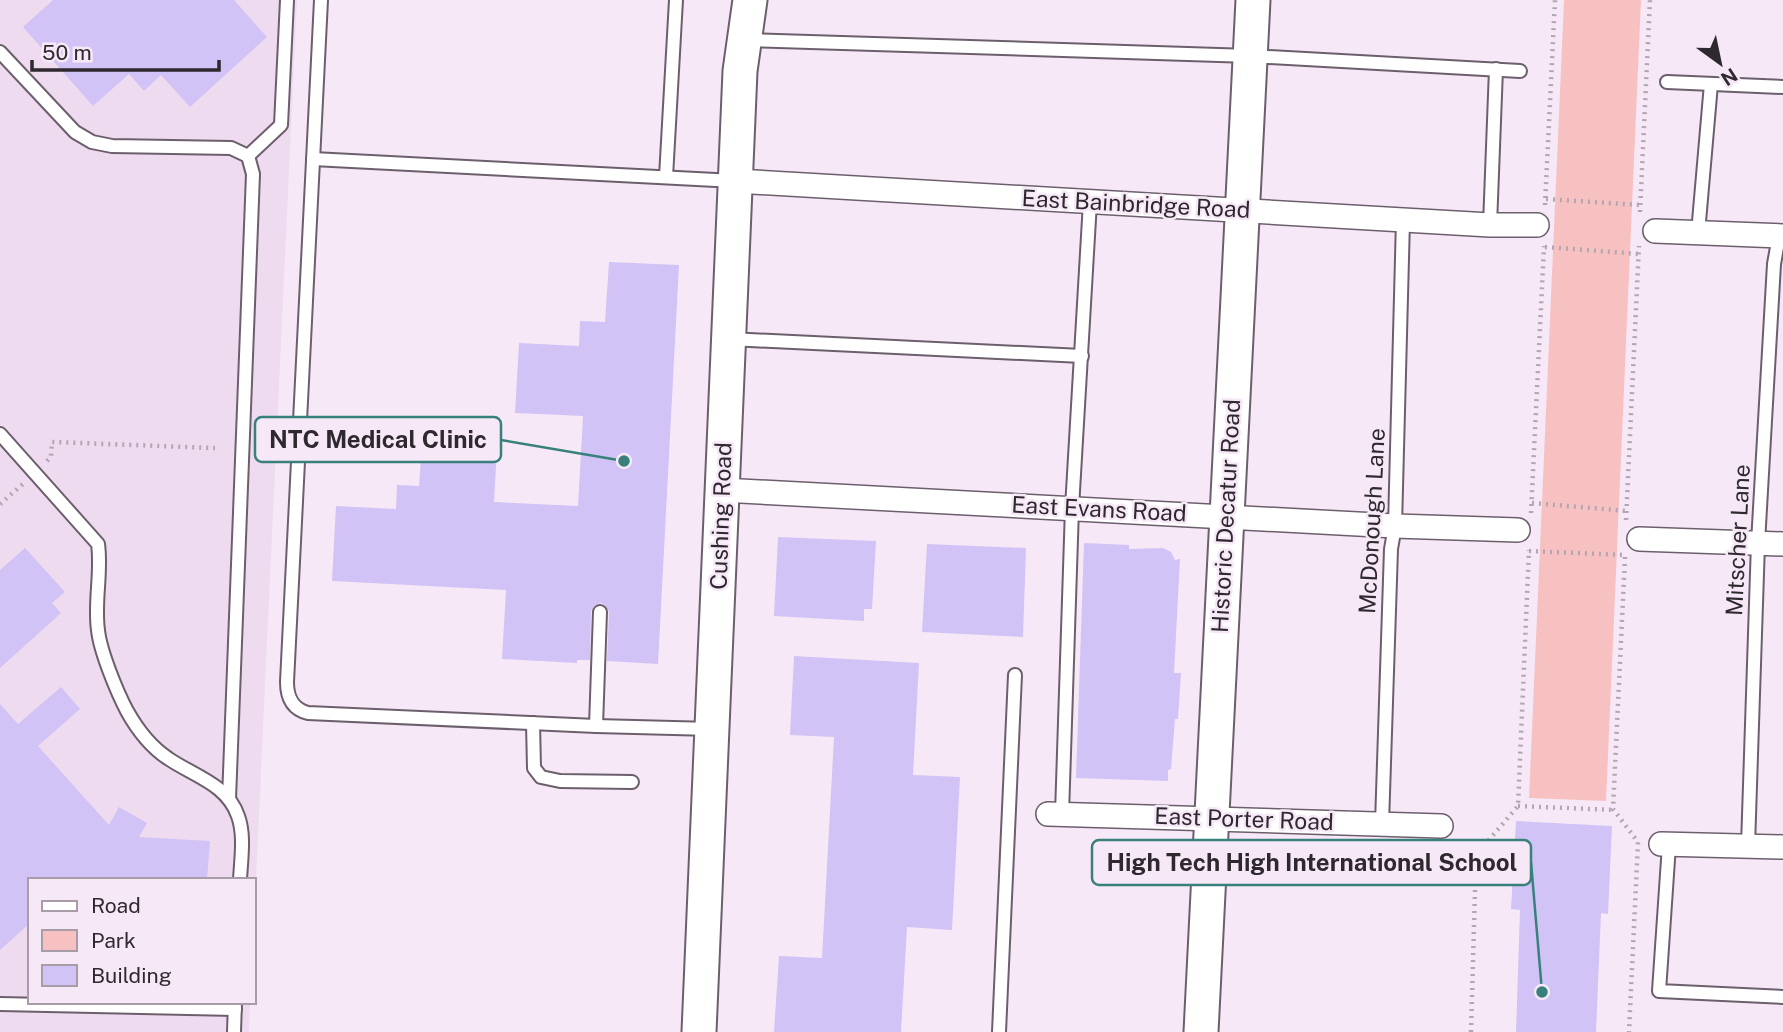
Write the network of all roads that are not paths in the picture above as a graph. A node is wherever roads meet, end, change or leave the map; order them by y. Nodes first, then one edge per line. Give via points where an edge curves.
1 (287, 0) edge
2 (321, 0) edge
3 (676, 0) edge
4 (750, 0) edge
5 (1254, 0) edge
6 (743, 39) junction
7 (0, 52) edge
8 (1250, 56) junction
9 (1496, 69) junction
10 (1520, 71) dead end
11 (1667, 82) dead end
12 (1711, 84) junction
13 (1783, 87) edge
14 (248, 156) junction
15 (313, 159) junction
16 (666, 177) junction
17 (736, 181) junction
18 (1090, 202) junction
19 (1241, 211) junction
20 (1403, 220) junction
21 (1490, 225) junction
22 (1655, 231) dead end
23 (1698, 233) junction
24 (1540, 236) road end
25 (1781, 236) edge
26 (729, 339) junction
27 (1082, 356) junction
28 (0, 434) edge
29 (722, 490) junction
30 (1072, 508) junction
31 (1226, 515) junction
32 (1395, 526) junction
33 (1518, 530) dead end
34 (1758, 543) junction
35 (1783, 544) edge
36 (1632, 547) road end
37 (600, 612) dead end
38 (1016, 675) dead end
39 (533, 723) junction
40 (596, 726) junction
41 (712, 729) junction
42 (632, 782) dead end
43 (229, 799) junction
44 (1055, 814) joint
45 (1211, 818) junction
46 (1382, 824) junction
47 (1441, 826) dead end
48 (1665, 845) joint
49 (1748, 846) junction
50 (1783, 848) edge
51 (240, 878) edge
52 (1783, 997) edge
53 (28, 1003) edge
54 (0, 1004) edge
55 (134, 1004) edge
56 (235, 1005) edge
57 (234, 1032) edge
58 (699, 1032) edge
59 (999, 1032) edge
60 (1201, 1032) edge

1 - 14 lane via 281,125
2 - 15 lane
3 - 16 lane
4 - 6 street, Cushing Road
5 - 8 street, Historic Decatur Road
6 - 8 lane
6 - 17 street, Cushing Road
7 - 14 lane via 75,132 92,142 231,148
8 - 9 lane
8 - 19 street, Historic Decatur Road
9 - 10 lane
9 - 21 lane
11 - 12 lane
12 - 13 lane
12 - 23 lane
14 - 43 lane via 253,174
15 - 16 lane
15 - 39 lane via 288,698 308,713
16 - 17 lane
17 - 18 street, East Bainbridge Road
17 - 26 street, Cushing Road
18 - 19 street, East Bainbridge Road
18 - 27 lane
19 - 20 street, East Bainbridge Road
19 - 31 street, Historic Decatur Road
20 - 21 street, East Bainbridge Road
20 - 32 lane, McDonough Lane
21 - 24 street, East Bainbridge Road
22 - 23 street
23 - 25 street
25 - 34 lane, Mitscher Lane via 1774,264
26 - 27 lane
26 - 29 street, Cushing Road
27 - 30 lane
28 - 43 lane via 98,544 97,629 135,724 164,755 212,782
29 - 30 street, East Evans Road
29 - 41 street, Cushing Road
30 - 31 street, East Evans Road
30 - 44 lane
31 - 32 street, East Evans Road
31 - 45 street, Historic Decatur Road
32 - 33 street, East Evans Road
32 - 46 lane, McDonough Lane
34 - 35 street
34 - 36 street
34 - 49 lane, Mitscher Lane
37 - 40 lane
38 - 59 lane
39 - 40 lane
39 - 42 lane via 534,768 541,778
40 - 41 lane
41 - 58 street, Cushing Road
43 - 51 lane via 242,833
44 - 45 street, East Porter Road
45 - 46 street, East Porter Road
45 - 60 street, Historic Decatur Road
46 - 47 street, East Porter Road
48 - 49 street
48 - 52 lane via 1658,991
49 - 50 street
53 - 54 lane
55 - 56 lane
56 - 57 lane

